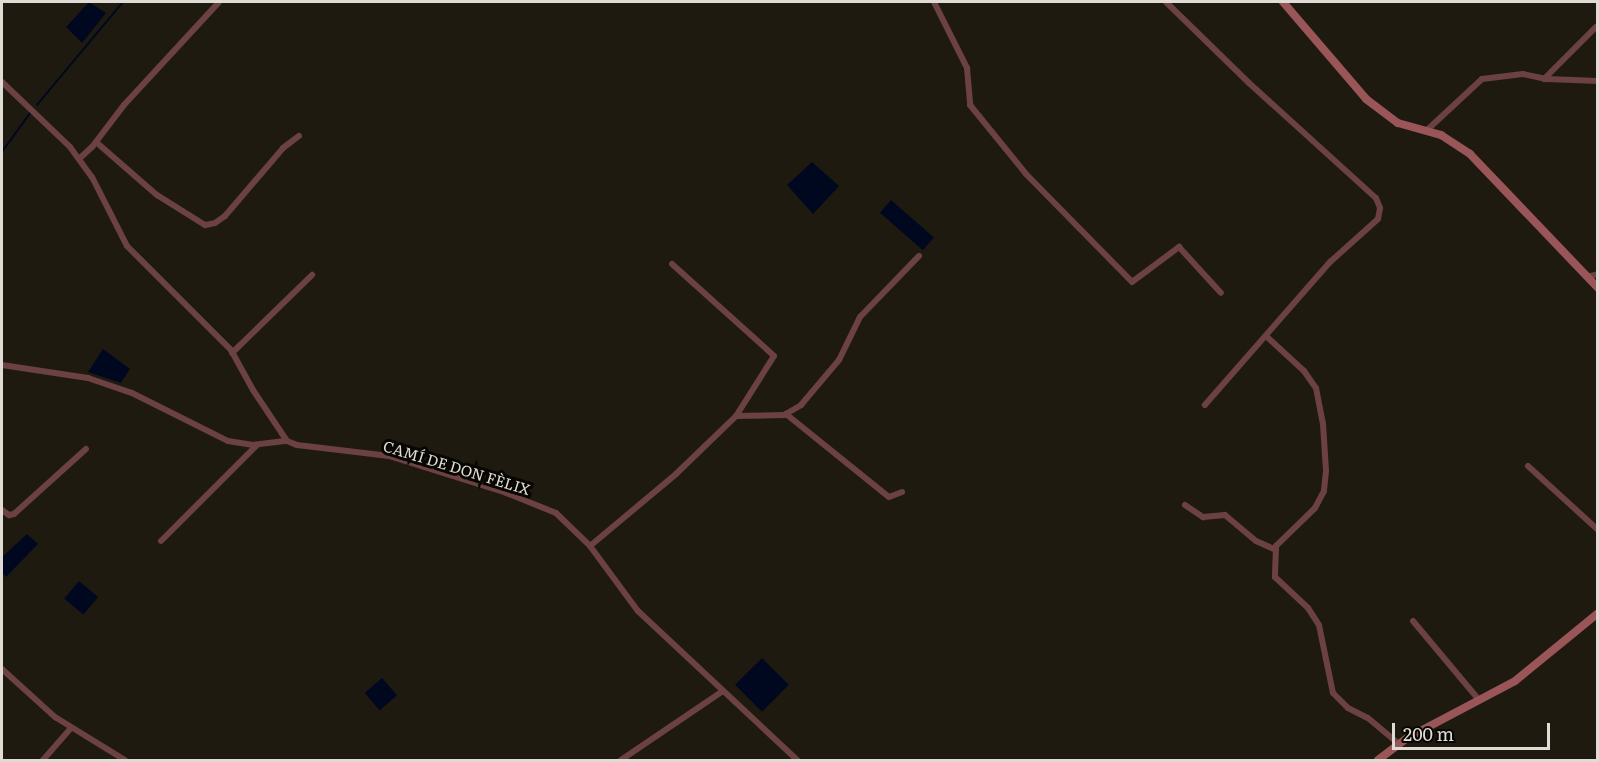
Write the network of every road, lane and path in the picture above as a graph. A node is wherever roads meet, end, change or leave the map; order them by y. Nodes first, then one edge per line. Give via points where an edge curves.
1 (219, 2) edge
2 (934, 2) edge
3 (1166, 2) edge
4 (1283, 2) edge
5 (1596, 27) dead end
6 (1545, 79) junction
7 (1598, 81) edge
8 (2, 82) edge
9 (1426, 131) junction
10 (299, 136) dead end
11 (96, 142) junction
12 (79, 159) junction
13 (919, 256) dead end
14 (672, 264) dead end
15 (1598, 274) edge
16 (312, 275) dead end
17 (1587, 277) junction
18 (1598, 288) edge
19 (1221, 293) dead end
20 (1266, 336) junction
21 (232, 353) junction
22 (2, 365) edge
23 (1205, 405) dead end
24 (786, 414) junction
25 (736, 416) junction
26 (287, 441) junction
27 (257, 444) junction
28 (86, 449) dead end
29 (1528, 466) dead end
30 (902, 492) dead end
31 (1185, 505) dead end
32 (2, 510) edge
33 (1598, 530) edge
34 (161, 541) dead end
35 (590, 546) junction
36 (1276, 550) junction
37 (1598, 613) edge
38 (1413, 621) dead end
39 (2, 669) edge
40 (723, 691) junction
41 (1479, 700) junction
42 (71, 728) junction
43 (1400, 744) junction
44 (43, 760) edge
45 (125, 760) edge
46 (621, 760) edge
47 (797, 760) edge
48 (1378, 760) edge

1 - 11 street via 124,105
2 - 19 street via 967,68 970,105 1026,174 1132,282 1179,247
3 - 20 street via 1376,198 1380,207 1378,219 1330,262
4 - 9 main road via 1366,99 1398,123
5 - 6 street
6 - 7 street
6 - 9 street via 1523,74 1482,79
8 - 12 street
9 - 17 main road via 1455,142 1470,154
10 - 11 street via 283,148 225,216 205,225 157,195
11 - 12 street
12 - 21 street via 127,246
13 - 24 street via 860,316 839,360 813,394
14 - 25 street via 774,356
15 - 17 street
16 - 21 street
17 - 18 main road
20 - 23 street
20 - 36 street via 1304,371 1316,388 1326,471 1324,491 1316,508
21 - 26 street
22 - 27 street, CAMÍ DE DON FÈLIX via 88,378 132,393 228,441
24 - 25 street
24 - 30 street via 889,497
25 - 35 street
26 - 27 street, CAMÍ DE DON FÈLIX
26 - 35 street, CAMÍ DE DON FÈLIX via 389,456 504,492 556,513
27 - 34 street
28 - 32 street via 14,514
29 - 33 street
31 - 36 street via 1203,517 1225,515 1256,542
35 - 40 street, CAMÍ DE DON FÈLIX via 638,611
36 - 43 street via 1275,577 1308,608 1319,626 1333,693
37 - 41 main road via 1536,666
38 - 41 street
39 - 42 street
40 - 46 street
40 - 47 street, CAMÍ DE DON FÈLIX
41 - 43 main road
42 - 44 street
42 - 45 street
43 - 48 main road

